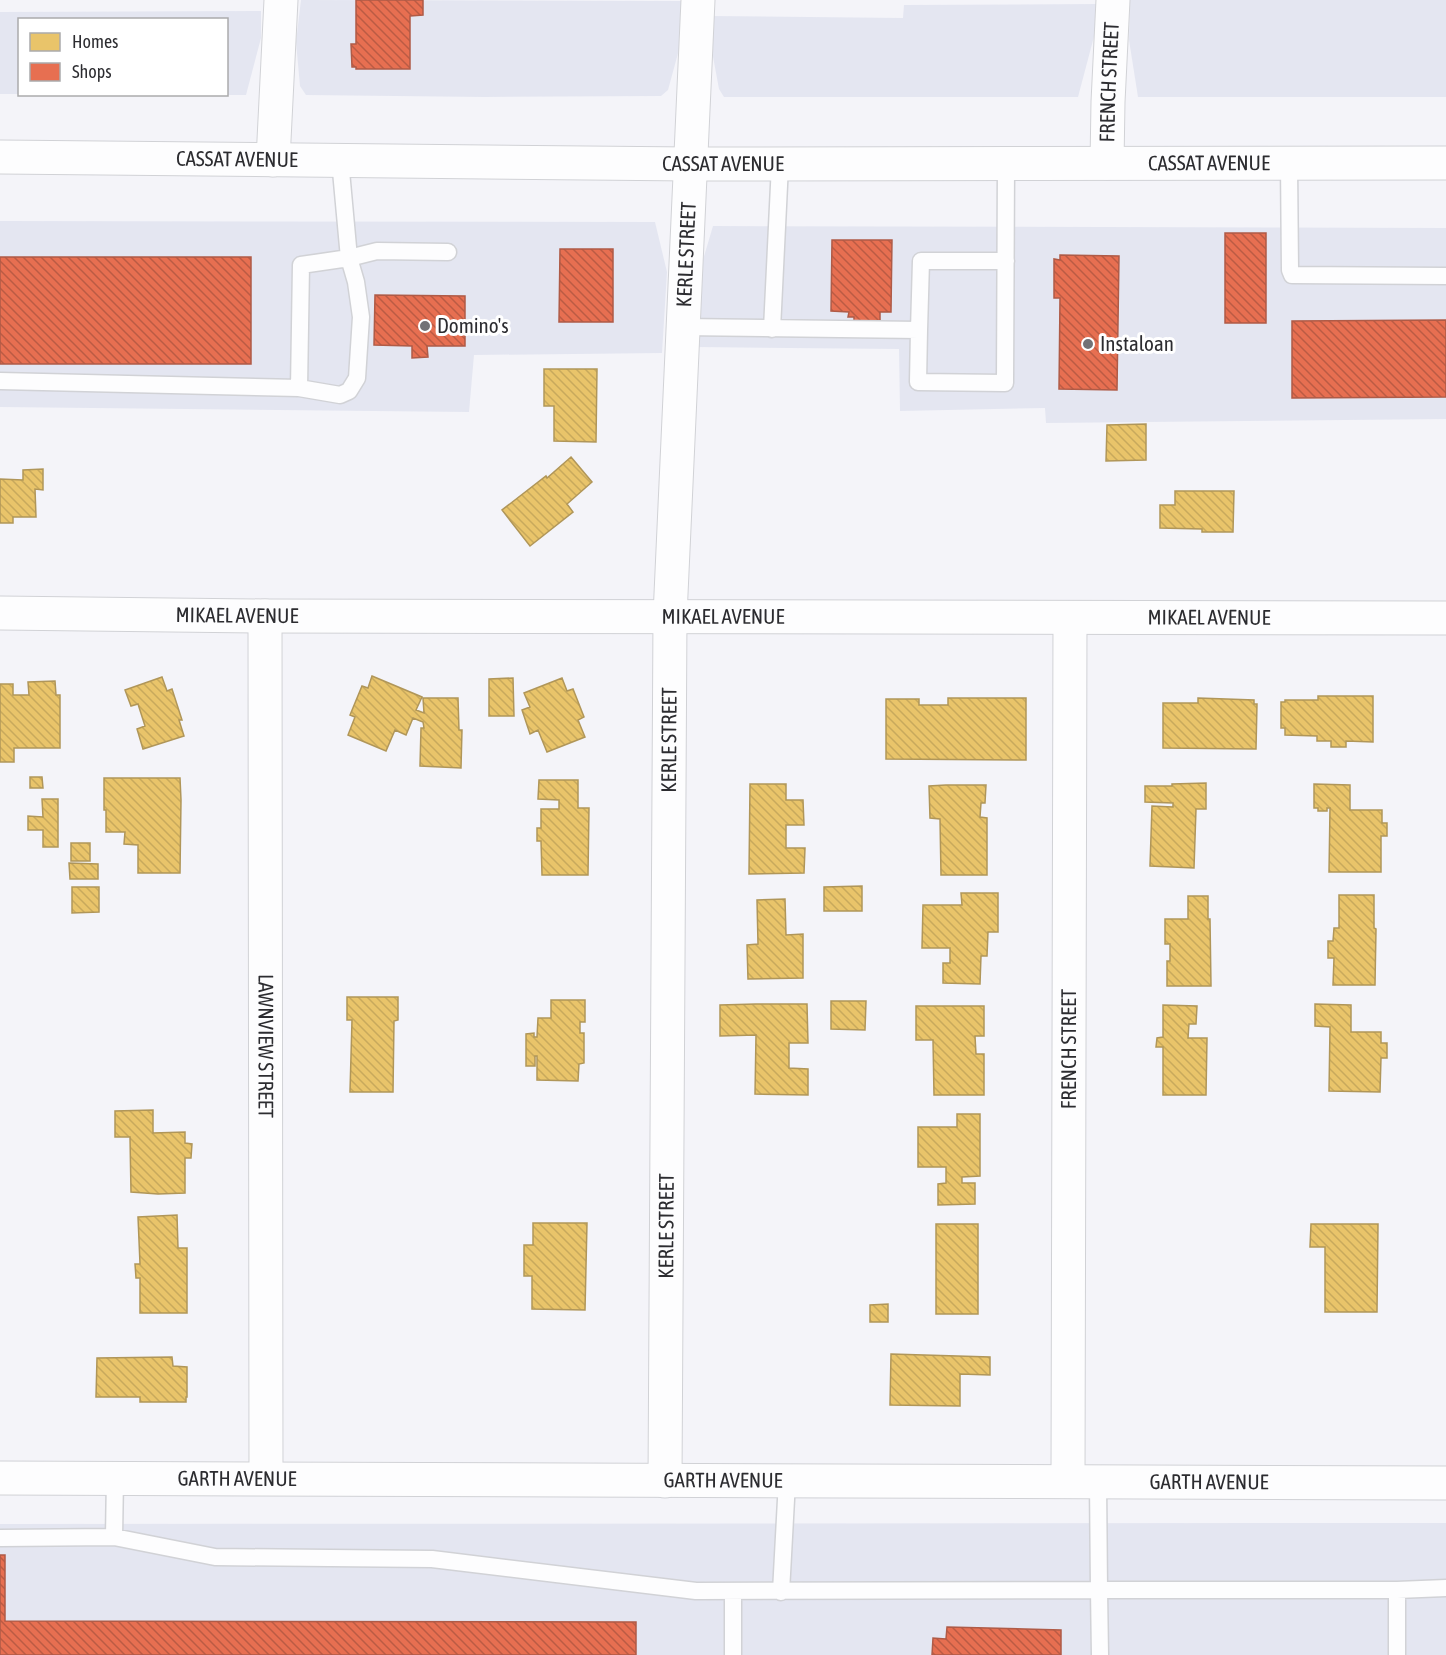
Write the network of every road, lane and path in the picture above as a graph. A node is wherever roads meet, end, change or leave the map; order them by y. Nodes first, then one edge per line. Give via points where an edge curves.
1 (281, 0) edge
2 (698, 0) edge
3 (1113, 0) edge
4 (0, 157) edge
5 (273, 160) junction
6 (340, 160) junction
7 (1006, 163) junction
8 (1107, 163) junction
9 (1289, 163) junction
10 (1446, 163) edge
11 (691, 165) junction
12 (780, 165) junction
13 (448, 252) dead end
14 (349, 258) junction
15 (1006, 261) junction
16 (1446, 276) edge
17 (683, 327) junction
18 (772, 329) junction
19 (919, 330) junction
20 (0, 381) edge
21 (299, 388) junction
22 (0, 613) edge
23 (265, 616) junction
24 (670, 616) junction
25 (1070, 618) junction
26 (1446, 618) edge
27 (0, 1478) edge
28 (115, 1478) junction
29 (266, 1478) junction
30 (665, 1481) junction
31 (787, 1481) junction
32 (1083, 1481) junction
33 (1446, 1483) edge
34 (114, 1537) junction
35 (0, 1538) edge
36 (1446, 1588) edge
37 (1099, 1590) junction
38 (1397, 1590) junction
39 (733, 1592) junction
40 (781, 1592) junction
41 (733, 1655) edge
42 (1100, 1655) edge
43 (1397, 1655) edge

1 - 5 street
2 - 11 street, KERLE STREET
3 - 8 street, FRENCH STREET
4 - 5 street, CASSAT AVENUE
5 - 6 street, CASSAT AVENUE
6 - 11 street, CASSAT AVENUE
6 - 14 lane
7 - 8 street, CASSAT AVENUE
7 - 12 street, CASSAT AVENUE
7 - 15 lane
8 - 9 street, CASSAT AVENUE
9 - 10 street, CASSAT AVENUE
9 - 16 lane via 1292,275
11 - 12 street, CASSAT AVENUE
11 - 17 street, KERLE STREET
12 - 18 lane
13 - 14 lane via 377,251
14 - 21 lane via 301,265
14 - 21 lane via 361,317 357,378 349,391 340,395
15 - 19 lane via 921,261
15 - 19 lane via 1005,383 918,382
17 - 18 lane
17 - 24 street, KERLE STREET
18 - 19 lane
20 - 21 lane
22 - 23 street, MIKAEL AVENUE
23 - 24 street, MIKAEL AVENUE
23 - 29 street, LAWNVIEW STREET
24 - 25 street, MIKAEL AVENUE
24 - 30 street, KERLE STREET
25 - 26 street, MIKAEL AVENUE
25 - 32 street, FRENCH STREET
27 - 28 street, GARTH AVENUE
28 - 29 street, GARTH AVENUE
28 - 34 lane
29 - 30 street, GARTH AVENUE
30 - 31 street, GARTH AVENUE
31 - 32 street, GARTH AVENUE
31 - 40 lane
32 - 33 street, GARTH AVENUE
32 - 37 lane
34 - 35 lane
34 - 39 lane via 215,1557 432,1559 696,1591
36 - 38 lane
37 - 38 lane
37 - 40 lane
37 - 42 lane
38 - 43 lane
39 - 40 lane
39 - 41 lane

